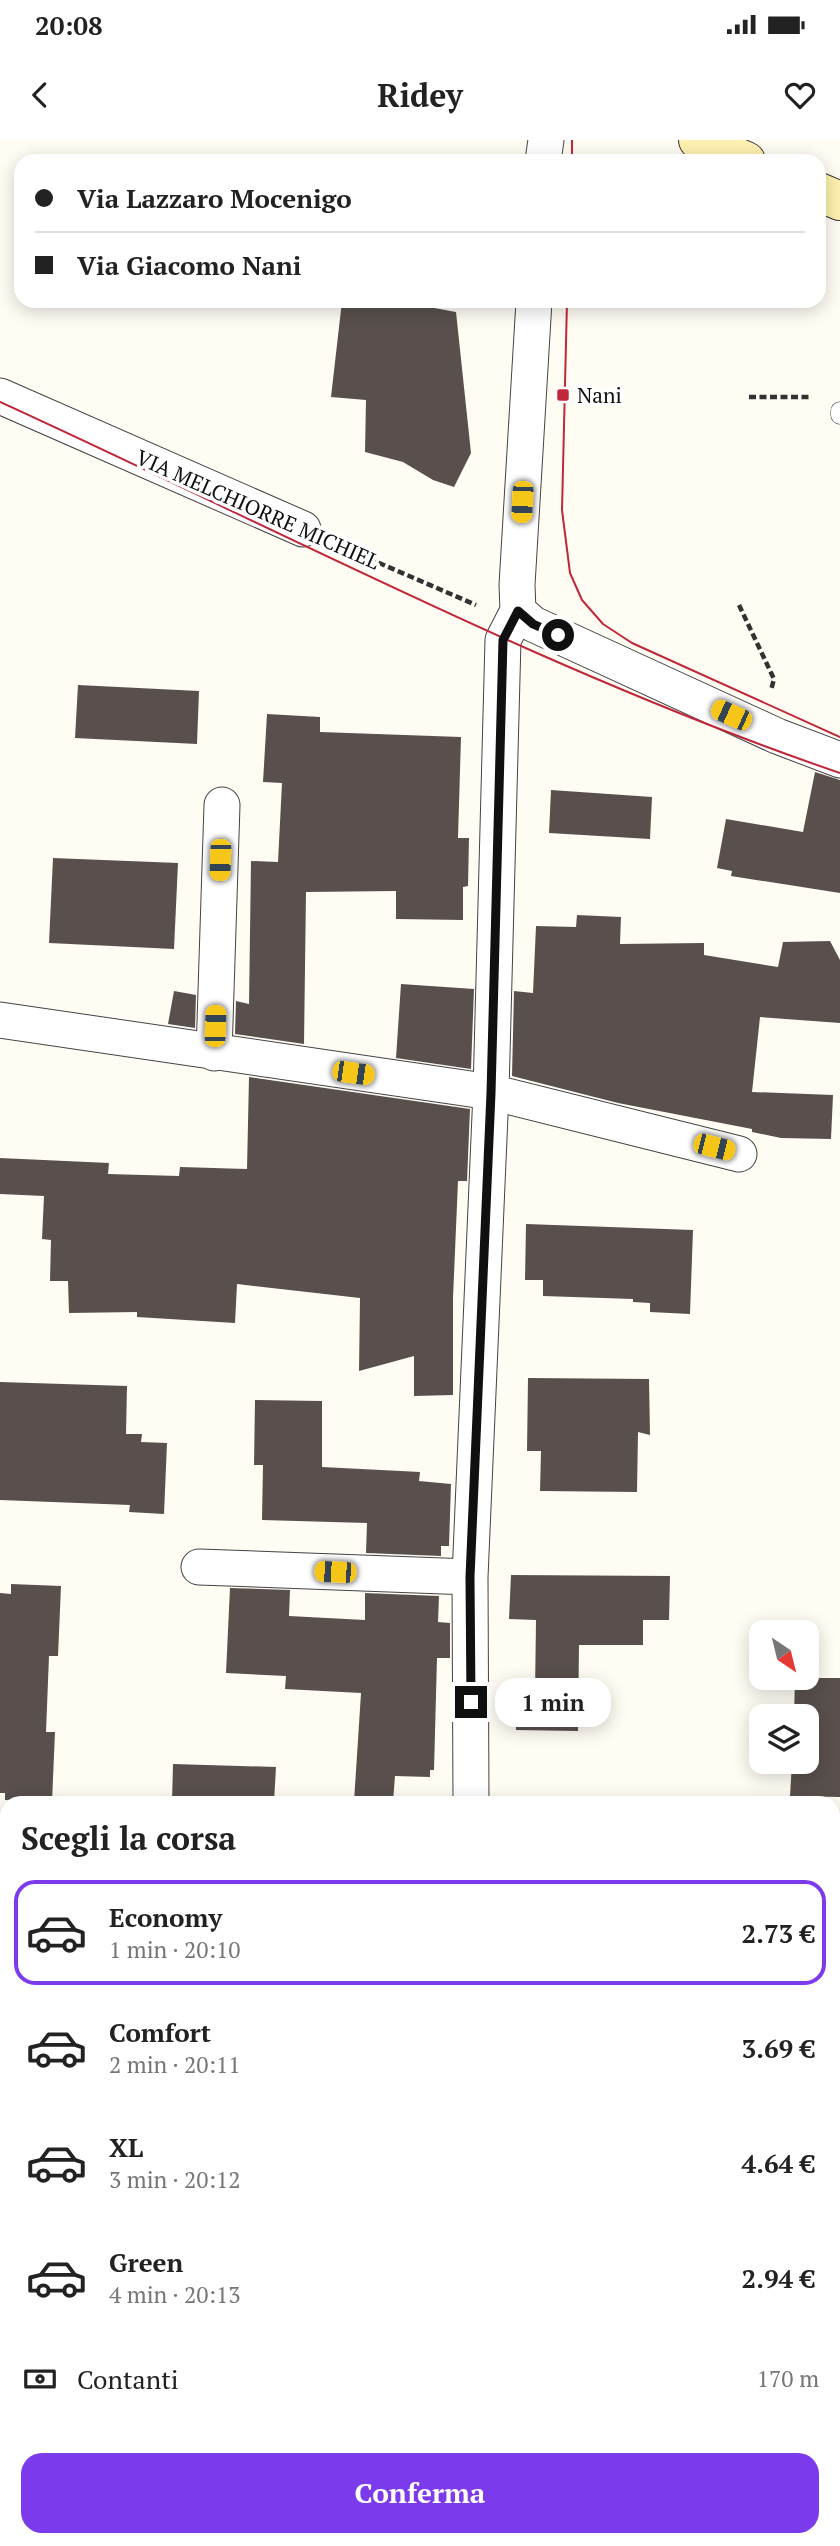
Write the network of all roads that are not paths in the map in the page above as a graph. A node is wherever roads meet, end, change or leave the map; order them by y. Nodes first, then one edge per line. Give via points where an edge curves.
1 (698, 140) edge
2 (730, 154) edge
3 (534, 308) edge
4 (0, 396) edge
5 (303, 529) road end
6 (518, 611) junction
7 (840, 760) edge
8 (222, 805) dead end
9 (0, 1020) edge
10 (214, 1053) junction
11 (491, 1093) junction
12 (738, 1154) dead end
13 (199, 1567) dead end
14 (470, 1577) junction
15 (471, 1796) edge

1 - 2 main road
3 - 6 street
4 - 5 street, VIA MELCHIORRE MICHIEL
6 - 7 street via 533,624
6 - 11 street via 503,640
8 - 10 street
9 - 10 street
10 - 11 street
11 - 12 street
11 - 14 street
13 - 14 street
14 - 15 street

